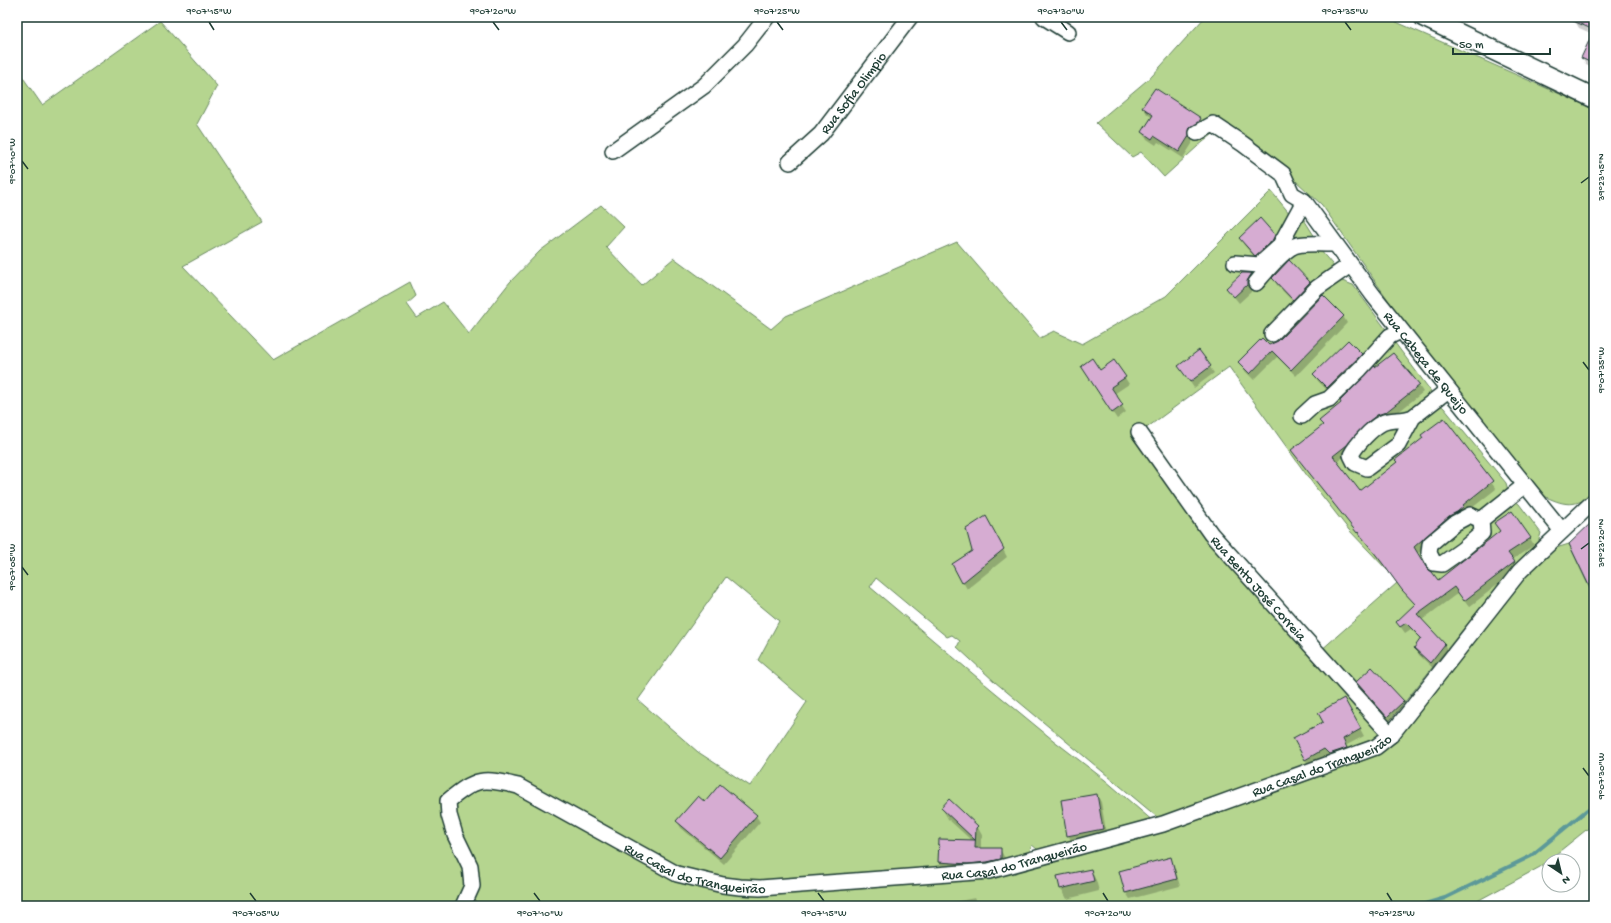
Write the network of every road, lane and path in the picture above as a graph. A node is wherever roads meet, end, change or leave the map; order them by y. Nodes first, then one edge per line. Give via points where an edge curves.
1 (767, 17) edge
2 (910, 17) edge
3 (1044, 17) edge
4 (1424, 17) edge
5 (1068, 32) dead end
6 (1594, 98) edge
7 (1197, 133) dead end
8 (613, 151) dead end
9 (790, 162) dead end
10 (1298, 198) junction
11 (1335, 244) junction
12 (1235, 263) dead end
13 (1350, 265) junction
14 (1256, 283) dead end
15 (1401, 331) junction
16 (1272, 334) dead end
17 (1448, 390) junction
18 (1302, 416) dead end
19 (1413, 416) dead end
20 (1140, 432) dead end
21 (1524, 485) junction
22 (1594, 501) edge
23 (1481, 520) dead end
24 (1562, 531) junction
25 (1391, 734) junction
26 (463, 906) edge

1 - 8 street via 746,45 704,86
2 - 9 street, Rua Sofia Olimpio via 821,134
3 - 5 street
4 - 6 main road
7 - 10 street, Rua Cabeça de Queijo via 1213,124 1283,174
10 - 11 street, Rua Cabeça de Queijo
10 - 12 street via 1279,247 1259,265
11 - 13 street, Rua Cabeça de Queijo
11 - 14 street via 1297,245 1273,264
13 - 15 street, Rua Cabeça de Queijo
13 - 16 street via 1317,288
15 - 17 street, Rua Cabeça de Queijo
15 - 18 street via 1390,336 1328,399 1315,404
17 - 19 street
17 - 21 street, Rua Cabeça de Queijo
20 - 25 street, Rua Bento José Correia via 1211,534
21 - 23 street
21 - 24 street, Rua Cabeça de Queijo
22 - 24 street, Rua Casal do Tranqueirão
24 - 25 street, Rua Casal do Tranqueirão via 1520,571
25 - 26 street, Rua Casal do Tranqueirão via 1376,747 1163,824 989,870 760,888 740,888 677,874 518,786 495,780 481,780 466,786 448,801 455,835 470,866 472,886

